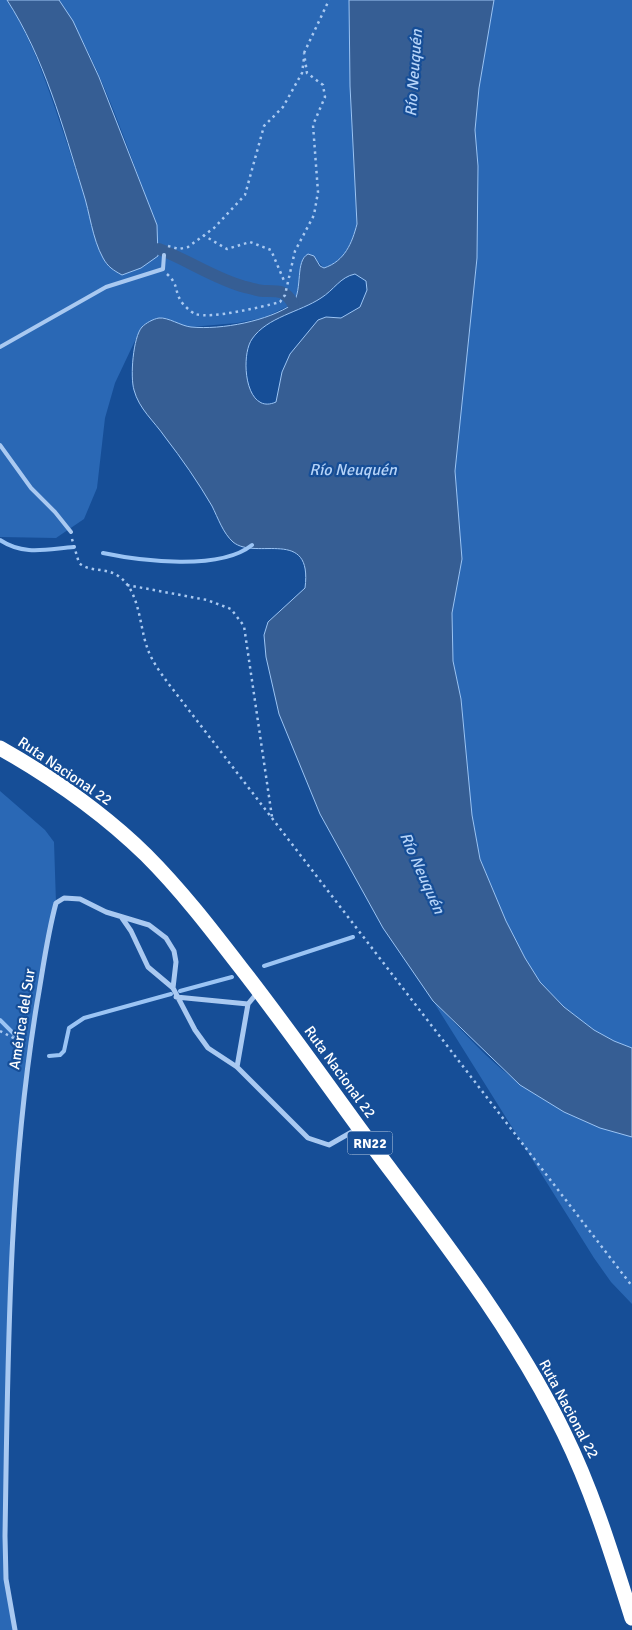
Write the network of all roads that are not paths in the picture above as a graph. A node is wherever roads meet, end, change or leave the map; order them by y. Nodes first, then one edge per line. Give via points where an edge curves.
1 (164, 255) dead end
2 (0, 347) edge
3 (0, 445) edge
4 (71, 532) road end
5 (0, 748) edge
6 (122, 917) junction
7 (173, 988) junction
8 (259, 990) junction
9 (176, 997) junction
10 (248, 1004) junction
11 (237, 1067) junction
12 (359, 1127) junction
13 (632, 1618) edge
14 (15, 1630) edge

1 - 2 lane via 163,269 106,287
3 - 4 lane via 31,488
5 - 8 highway, Ruta Nacional 22 / RN22 via 70,792 145,854 196,909
6 - 7 street via 148,967
6 - 7 street, América del Sur via 149,925 166,938 176,962
6 - 14 street, América del Sur via 80,899 64,898 56,903 48,932 30,1048 20,1130 9,1319 5,1536 6,1579
7 - 9 street, América del Sur
8 - 10 street
8 - 12 highway, Ruta Nacional 22 / RN22
9 - 10 street
9 - 11 street, América del Sur via 208,1048
10 - 11 street
11 - 12 street, América del Sur via 292,1123 317,1143 329,1145
12 - 13 highway, Ruta Nacional 22 / RN22 via 488,1306 551,1406 589,1487

